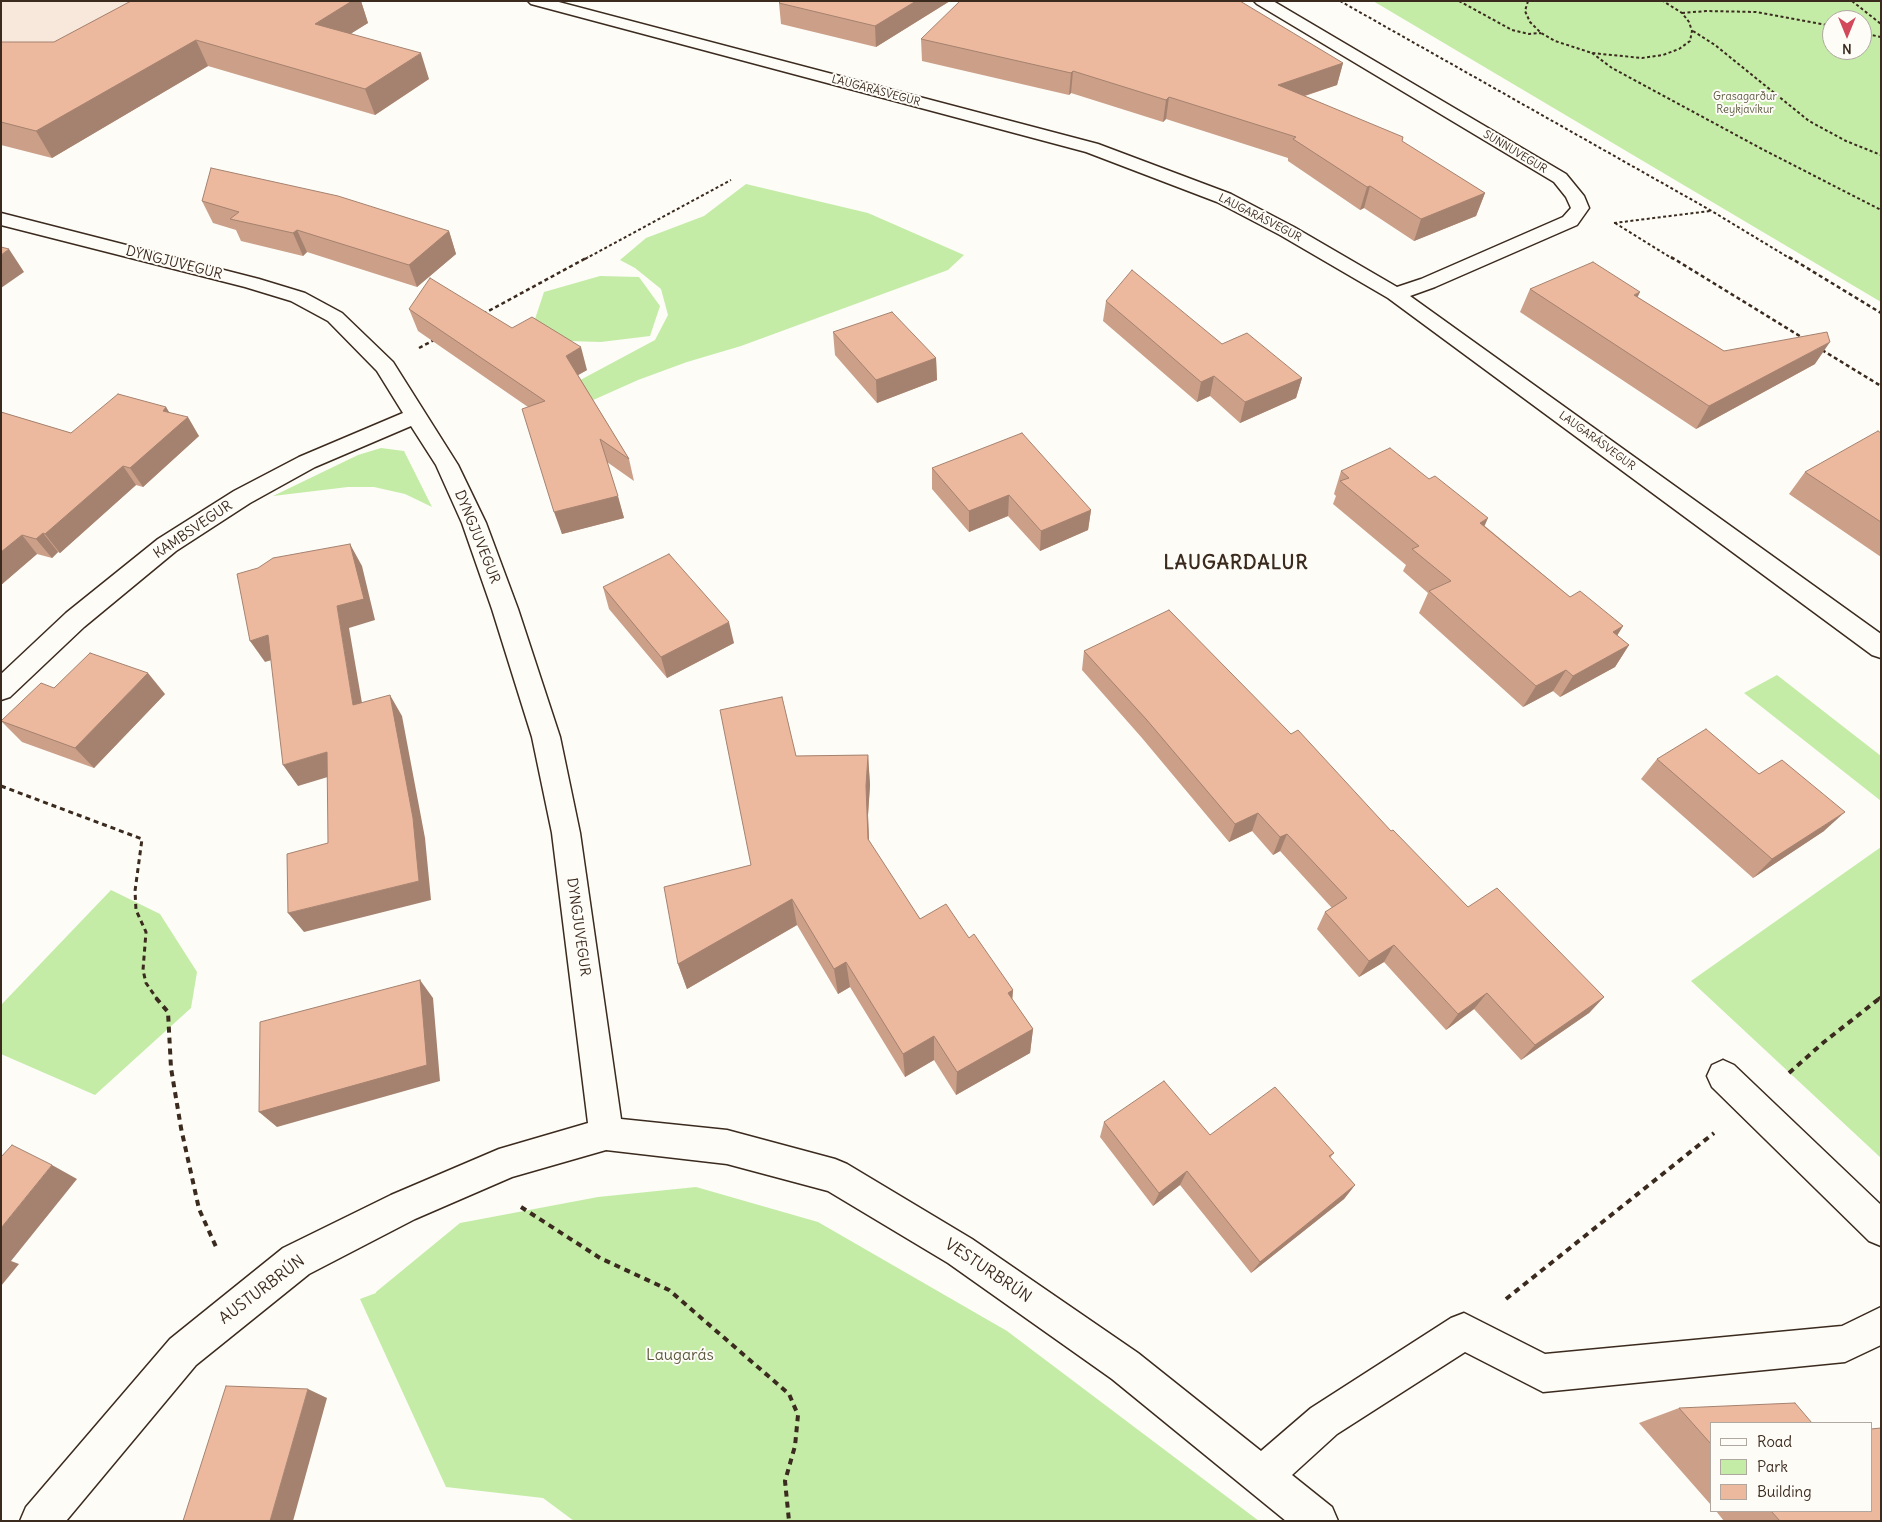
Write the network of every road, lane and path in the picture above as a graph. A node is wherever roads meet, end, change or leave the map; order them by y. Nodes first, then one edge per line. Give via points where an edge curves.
1 (536, 1) edge
2 (1262, 1) edge
3 (1340, 1) edge
4 (1458, 1) edge
5 (1528, 1) edge
6 (1663, 1) edge
7 (1852, 1) edge
8 (1682, 13) junction
9 (1822, 24) edge
10 (1881, 24) edge
11 (1692, 31) junction
12 (1542, 33) junction
13 (1592, 53) junction
14 (1881, 154) edge
15 (731, 180) dead end
16 (1710, 210) junction
17 (1881, 210) edge
18 (1, 219) edge
19 (1395, 294) junction
20 (1881, 312) edge
21 (483, 314) edge
22 (440, 337) edge
23 (1806, 340) edge
24 (1814, 345) edge
25 (414, 351) dead end
26 (1881, 386) edge
27 (415, 416) junction
28 (1881, 648) edge
29 (1, 690) edge
30 (1, 786) edge
31 (1881, 997) edge
32 (1723, 1076) dead end
33 (1783, 1079) dead end
34 (606, 1134) junction
35 (1693, 1150) dead end
36 (517, 1205) dead end
37 (1881, 1229) edge
38 (217, 1249) dead end
39 (1504, 1301) dead end
40 (1881, 1325) edge
41 (1262, 1476) junction
42 (40, 1521) edge
43 (789, 1521) edge
44 (1318, 1521) edge

1 - 19 street, LAUGARÁSVEGUR via 1092,148 1224,198
2 - 19 street, SUNNUVEGUR via 1560,178 1575,196 1580,208 1570,221
3 - 16 path
4 - 12 path via 1512,30
5 - 12 path via 1525,11 1530,22
6 - 8 path
7 - 10 path
8 - 9 path via 1706,10 1756,12
8 - 11 path
11 - 13 path via 1690,41 1663,55 1642,58
11 - 14 path via 1809,121 1846,141
12 - 13 path
13 - 17 path via 1612,68
15 - 21 path
16 - 20 path
16 - 23 path via 1614,223
18 - 27 street, DYNGJUVEGUR via 298,297 335,318 385,367
19 - 28 street, LAUGARÁSVEGUR
22 - 25 path
24 - 26 path
27 - 29 street, KAMBSVEGUR via 307,462 242,497 167,545 75,620
27 - 34 street, DYNGJUVEGUR via 447,465 474,523 546,737 566,833
30 - 38 path via 142,839 135,891 136,910 146,932 143,970 153,995 168,1012 171,1068 181,1128 199,1209
31 - 33 path
32 - 37 street
34 - 41 street, VESTURBRÚN via 727,1148 835,1176 960,1251 1125,1366
34 - 42 street, AUSTURBRÚN via 511,1161 403,1207 296,1261 183,1352
35 - 39 path
36 - 43 path via 600,1258 669,1290 789,1394 798,1415 795,1446 785,1481
40 - 41 street via 1845,1344 1543,1372 1464,1331 1324,1421
41 - 44 street, VESTURBRÚN

